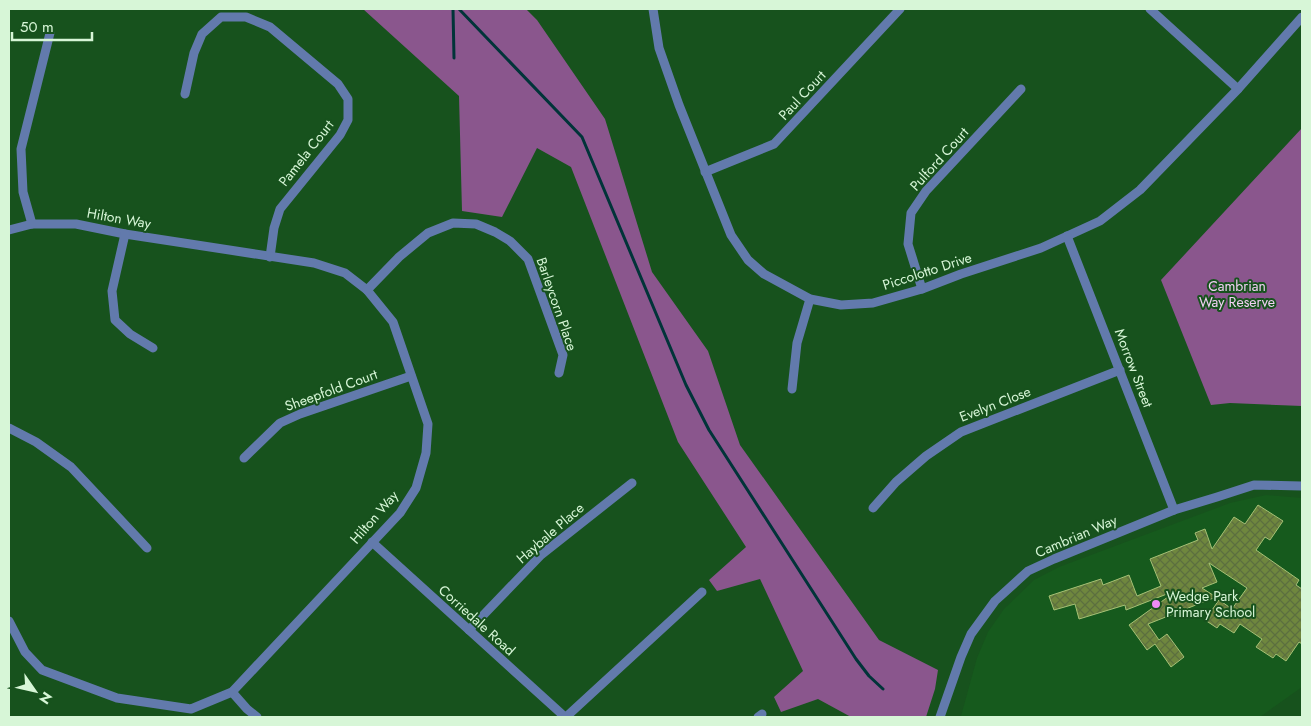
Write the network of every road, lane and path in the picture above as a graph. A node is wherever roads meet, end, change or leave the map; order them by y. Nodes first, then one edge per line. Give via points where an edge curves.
1 (653, 9) edge
2 (900, 9) edge
3 (1150, 9) edge
4 (1302, 16) edge
5 (50, 33) dead end
6 (1021, 89) dead end
7 (1238, 89) junction
8 (185, 94) dead end
9 (705, 172) junction
10 (32, 224) junction
11 (9, 230) edge
12 (125, 234) junction
13 (1067, 236) junction
14 (270, 257) junction
15 (922, 289) junction
16 (367, 290) junction
17 (810, 299) junction
18 (153, 348) dead end
19 (1120, 370) junction
20 (559, 373) dead end
21 (411, 376) junction
22 (792, 389) dead end
23 (9, 428) edge
24 (244, 458) dead end
25 (632, 483) dead end
26 (1302, 486) edge
27 (873, 508) dead end
28 (1174, 510) junction
29 (372, 542) junction
30 (147, 548) dead end
31 (702, 592) dead end
32 (9, 621) edge
33 (469, 630) junction
34 (232, 692) junction
35 (257, 717) edge
36 (565, 717) edge
37 (940, 717) edge

1 - 9 street, Piccolotto Drive via 659,48
2 - 9 street, Paul Court via 774,144
3 - 7 street
4 - 7 street, Piccolotto Drive
5 - 10 street via 21,149 23,192
6 - 15 street, Pulford Court via 926,191 911,213 908,244
7 - 13 street, Piccolotto Drive via 1140,190 1100,221
8 - 14 street, Pamela Court via 194,53 202,34 221,16 246,16 270,27 338,84 348,99 348,120 340,135 280,209
9 - 17 street, Piccolotto Drive via 731,235 748,260 764,274
10 - 11 street, Hilton Way
10 - 12 street, Hilton Way via 76,224
12 - 14 street, Hilton Way
12 - 18 street via 112,291 115,320
13 - 15 street, Piccolotto Drive
13 - 19 street, Morrow Street
14 - 16 street, Hilton Way via 314,263 345,273
15 - 17 street, Piccolotto Drive via 874,303 841,305
16 - 20 street, Barleycorn Place via 428,233 453,223 476,224 495,232 510,241 528,259 563,355
16 - 21 street, Hilton Way via 393,322
17 - 22 street via 796,343
19 - 27 street, Evelyn Close via 961,432 926,456
19 - 28 street, Morrow Street
21 - 24 street, Sheepfold Court via 280,423
21 - 29 street, Hilton Way via 428,424 426,453 416,488 400,513
23 - 30 street via 36,442 71,467
25 - 33 street, Haybale Place via 541,555
26 - 28 street, Cambrian Way via 1254,486
28 - 37 street, Cambrian Way via 1028,571 1008,587 971,634
29 - 33 street, Corriedale Road
29 - 34 street, Hilton Way
31 - 36 street
32 - 34 street, Hilton Way via 25,652 42,670 117,698 191,709
33 - 36 street, Corriedale Road
34 - 35 street

